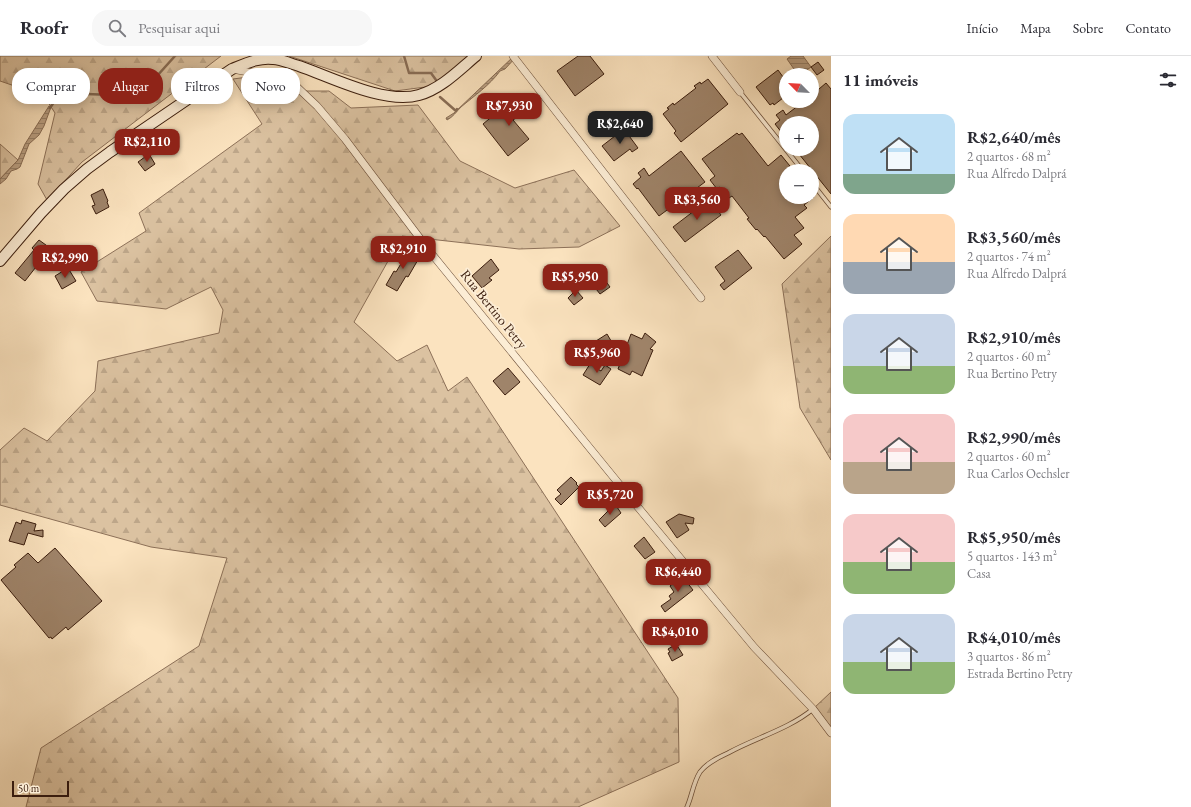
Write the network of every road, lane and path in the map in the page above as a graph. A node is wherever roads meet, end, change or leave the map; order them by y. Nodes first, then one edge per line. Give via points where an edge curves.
1 (476, 56) edge
2 (513, 56) edge
3 (712, 56) edge
4 (233, 69) edge
5 (233, 69) edge
6 (740, 92) joint
7 (181, 104) edge
8 (797, 164) edge
9 (819, 191) edge
10 (831, 206) edge
11 (0, 261) edge
12 (701, 298) dead end
13 (813, 709) junction
14 (831, 733) edge
15 (687, 807) edge

1 - 4 main road via 438,87 409,97 378,94 350,86 273,58 250,61
2 - 12 street
3 - 6 street
5 - 13 street, Rua Bertino Petry via 285,82 298,88 317,106 431,253 754,647
6 - 8 lane
7 - 11 main road via 86,169 41,213
9 - 10 lane
13 - 14 street, Rua Bertino Petry
13 - 15 lane via 802,718 746,742 708,764 696,780

